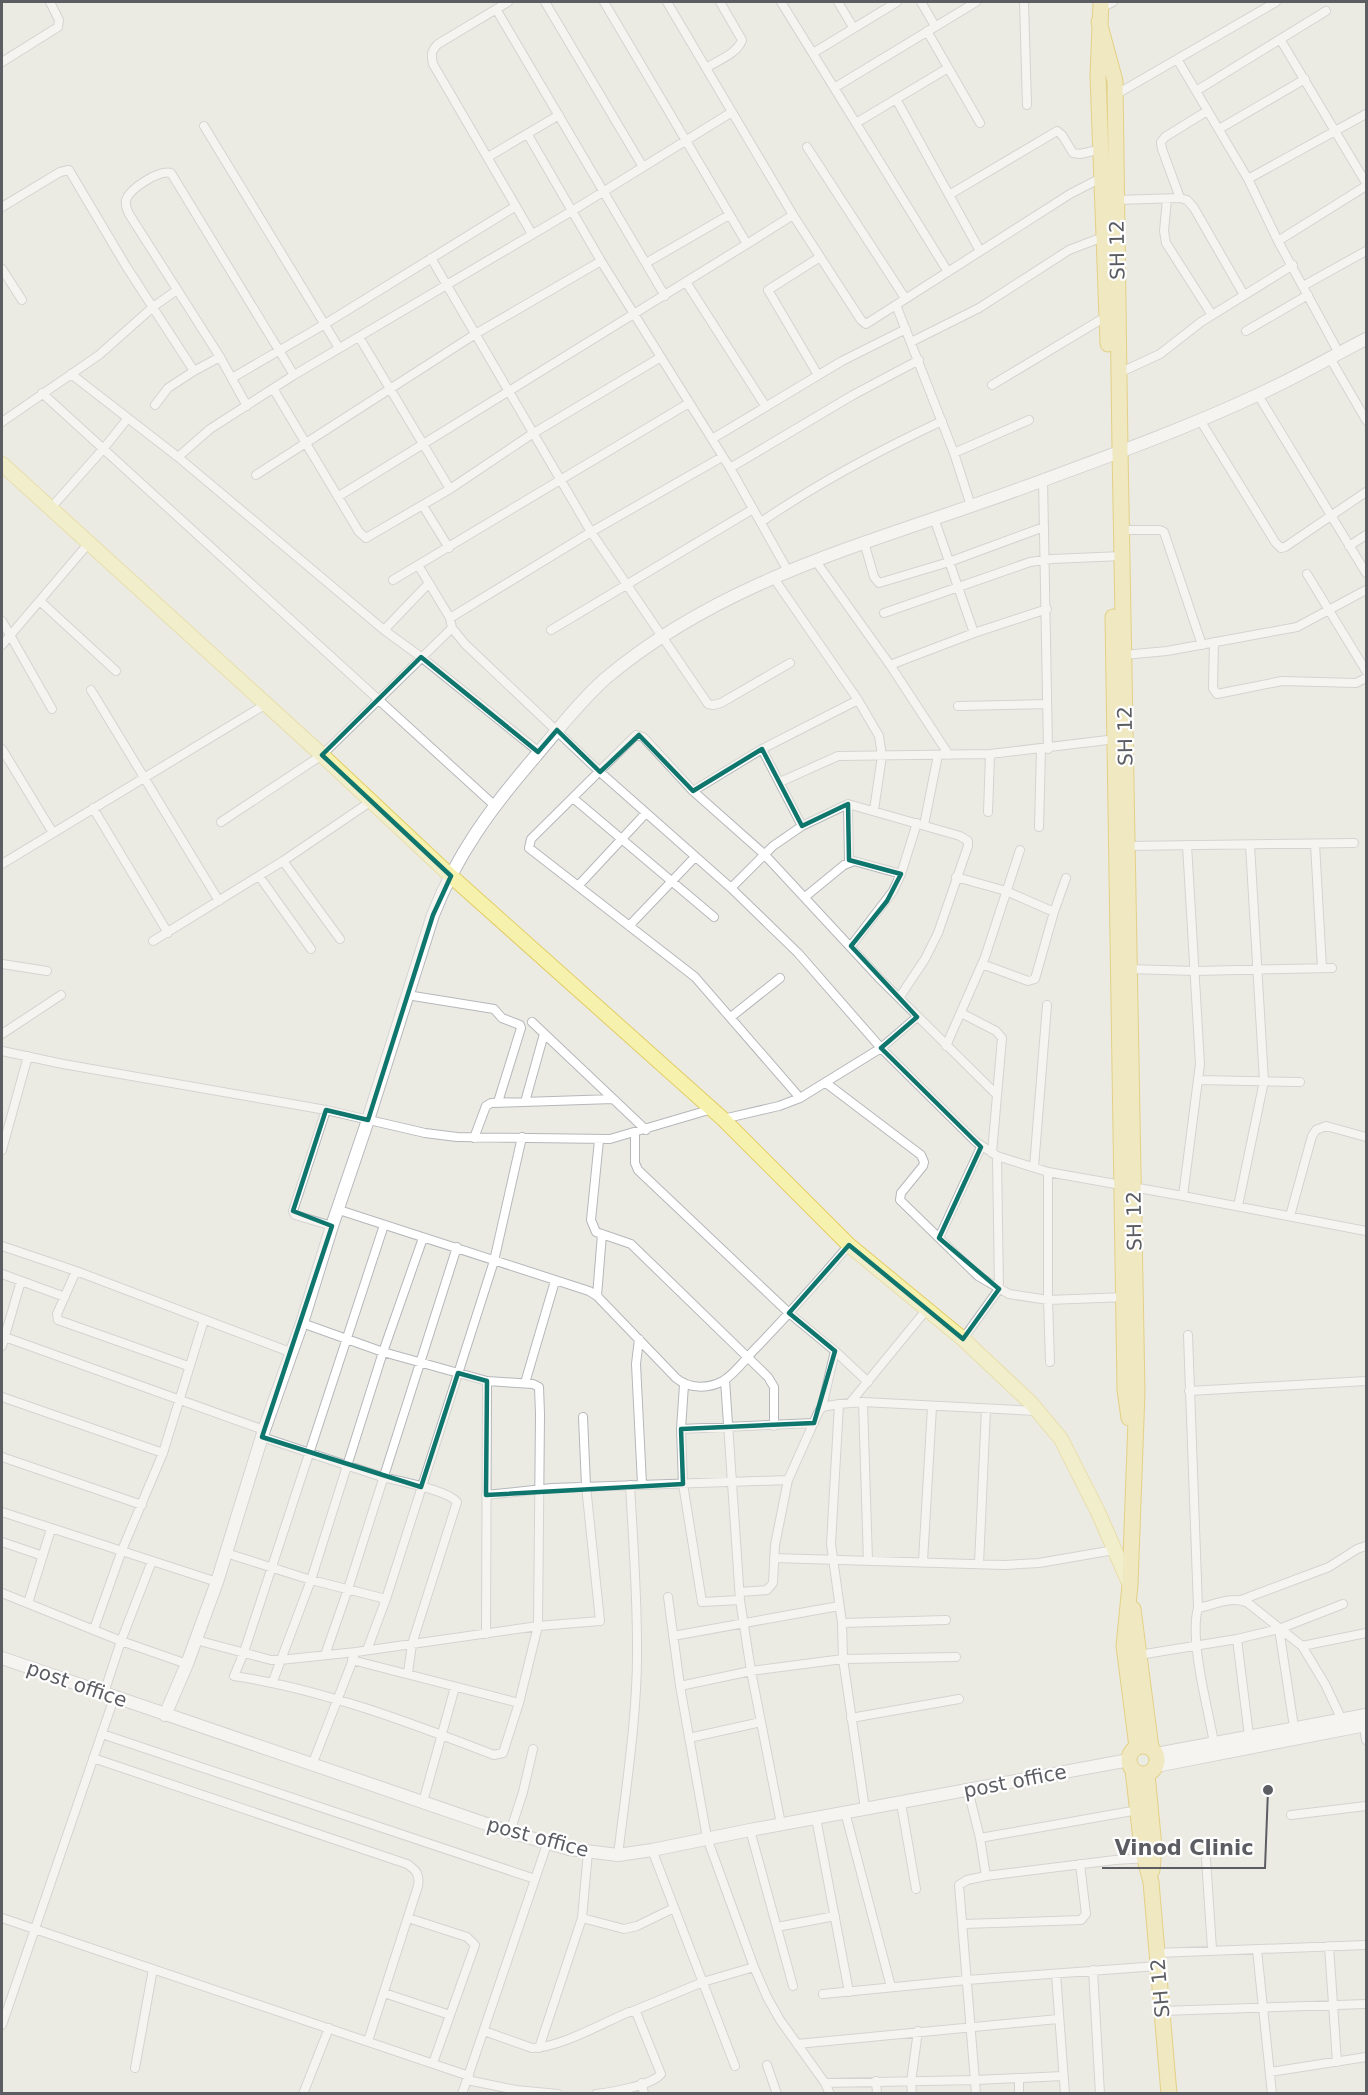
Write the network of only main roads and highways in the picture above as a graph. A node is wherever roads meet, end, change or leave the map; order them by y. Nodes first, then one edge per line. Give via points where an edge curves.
1 (1104, 8) edge
2 (1115, 452) junction
3 (2, 464) edge
4 (1117, 556) junction
5 (1120, 739) junction
6 (1127, 1186) junction
7 (1130, 1586) junction
8 (1144, 1760) junction
9 (1148, 1857) junction
10 (1169, 2094) edge

1 - 2 highway, SH 12 via 1098,76
1 - 2 highway, SH 12 via 1115,81 1119,373
2 - 4 highway, SH 12
2 - 4 highway, SH 12 via 1121,530
3 - 7 main road via 723,1119 849,1245 963,1339 1038,1411 1061,1439
4 - 5 highway, SH 12
4 - 5 highway, SH 12 via 1124,655
5 - 6 highway, SH 12
5 - 6 highway, SH 12 via 1129,969
6 - 7 highway, SH 12 via 1137,1392
7 - 8 highway, SH 12 via 1139,1654
7 - 8 highway, SH 12 via 1124,1646
8 - 9 highway, SH 12 via 1138,1810
8 - 9 highway, SH 12 via 1154,1847
9 - 10 highway, SH 12

